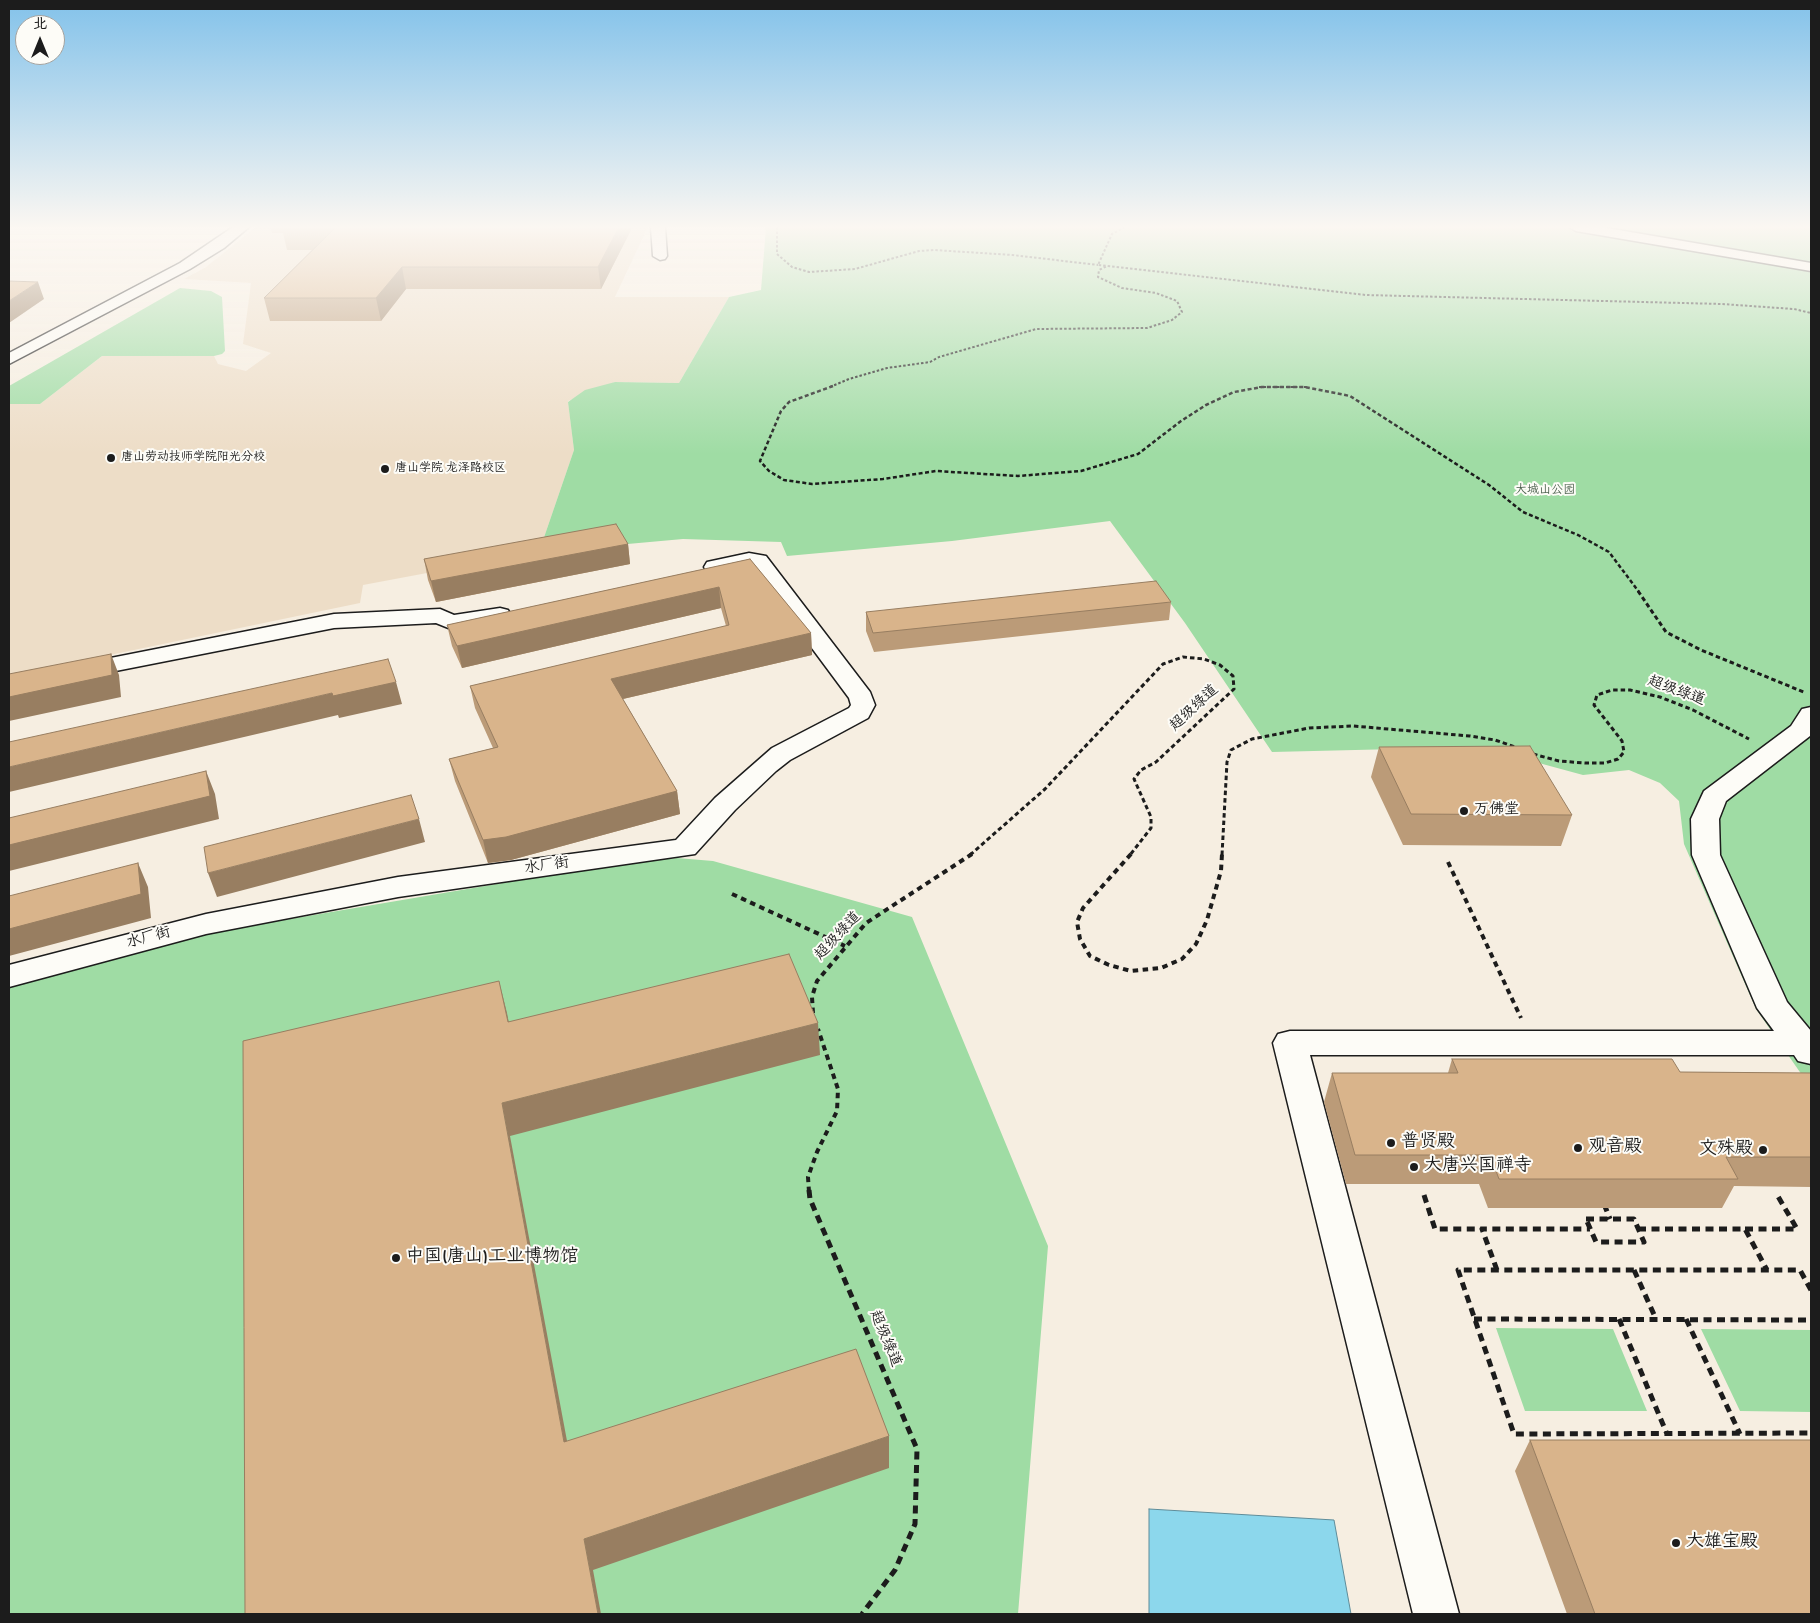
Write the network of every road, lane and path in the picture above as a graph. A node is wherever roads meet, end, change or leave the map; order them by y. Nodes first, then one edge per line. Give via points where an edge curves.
1 (96, 303) edge
2 (115, 303) edge
3 (1178, 303) edge
4 (1672, 303) edge
5 (1811, 313) edge
6 (9, 348) edge
7 (9, 359) edge
8 (691, 572) edge
9 (525, 610) edge
10 (9, 685) edge
11 (1811, 695) edge
12 (1811, 714) edge
13 (1521, 749) edge
14 (1528, 752) edge
15 (1774, 753) junction
16 (732, 894) dead end
17 (845, 946) junction
18 (9, 976) edge
19 (813, 1014) edge
20 (816, 1024) edge
21 (1808, 1049) edge
22 (1776, 1193) dead end
23 (1424, 1195) dead end
24 (1482, 1229) junction
25 (1590, 1229) junction
26 (1638, 1229) junction
27 (1745, 1229) junction
28 (1497, 1270) junction
29 (1634, 1270) junction
30 (1767, 1270) junction
31 (1811, 1290) edge
32 (1474, 1318) junction
33 (1619, 1319) junction
34 (1656, 1319) junction
35 (1686, 1319) junction
36 (1811, 1320) edge
37 (1811, 1433) edge
38 (1667, 1434) junction
39 (1740, 1434) junction
40 (1704, 1435) junction
41 (1708, 1444) edge
42 (862, 1614) edge
43 (1436, 1614) edge

1 - 6 street
2 - 7 street
3 - 11 path via 1182,312 1172,320 1147,328 1036,330 930,362 887,368 849,379 789,402 781,411 760,461 784,480 812,484 936,471 1018,476 1081,471 1138,454 1181,420 1234,392 1262,387 1305,387 1350,396 1489,485 1523,512 1578,535 1608,552 1666,632 1700,650
4 - 5 path via 1794,309
8 - 18 street, 水厂街 via 749,559 758,561 861,697 863,705 859,713 781,754 767,765 684,848 398,887 206,924
9 - 10 street via 451,622 440,616 334,621
12 - 15 street via 1801,731
13 - 17 path, 超级绿道 via 1495,740 1353,726 1309,728 1252,739 1231,750 1227,762 1221,871 1207,920 1196,944 1182,959 1161,968 1131,970 1116,967 1090,956 1080,939 1077,922 1083,908 1151,828 1151,817 1134,779 1140,770 1156,762 1234,689 1233,676 1220,665 1183,657 1163,664 1045,790 988,841 866,923
14 - 15 path, 超级绿道 via 1559,761 1606,763 1618,759 1624,752 1622,742 1594,705 1597,695 1612,690 1630,690 1660,697 1692,710
15 - 21 street via 1714,797 1705,819 1706,855 1772,1008
16 - 17 path
17 - 19 path, 超级绿道 via 817,981 812,997
20 - 42 path, 超级绿道 via 838,1089 837,1111 808,1177 810,1199 917,1449 915,1524 895,1570
21 - 43 street via 1290,1043
22 - 27 path via 1797,1229
23 - 24 path via 1435,1229
24 - 25 path
24 - 28 path
25 - 26 path via 1586,1220 1634,1220
25 - 26 path via 1596,1242 1644,1242
26 - 27 path
27 - 30 path
28 - 29 path
28 - 32 path via 1458,1270
29 - 30 path
29 - 34 path
30 - 31 path via 1800,1270
32 - 33 path
32 - 38 path via 1514,1434
33 - 34 path
33 - 38 path
34 - 35 path
35 - 36 path
35 - 39 path
37 - 39 path
38 - 40 path
39 - 40 path
40 - 41 path

